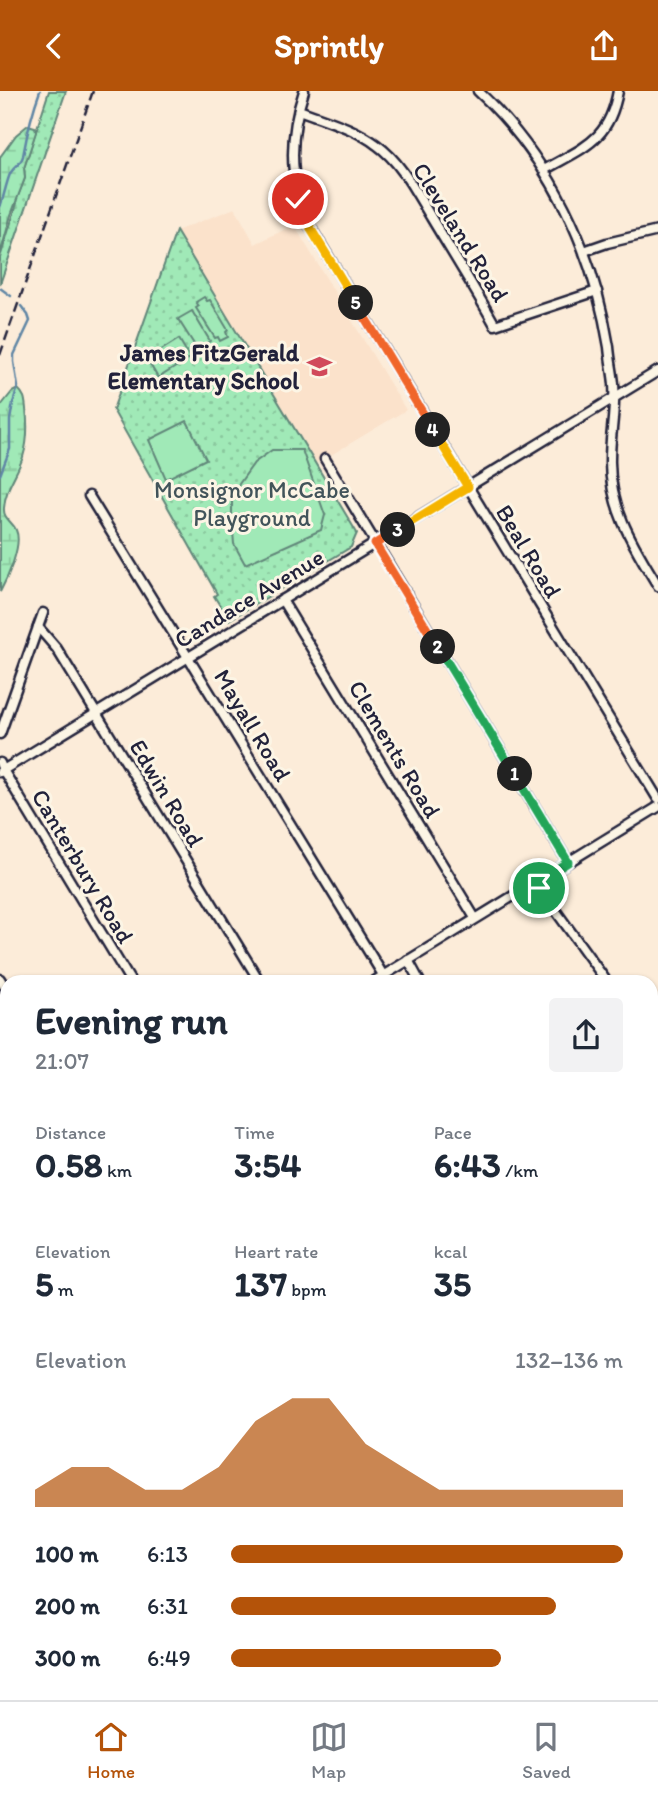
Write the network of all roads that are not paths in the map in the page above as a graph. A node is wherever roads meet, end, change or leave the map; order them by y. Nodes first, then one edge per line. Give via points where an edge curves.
1 (304, 91) edge
2 (478, 91) edge
3 (618, 91) edge
4 (299, 110) junction
5 (544, 170) junction
6 (658, 232) edge
7 (584, 251) junction
8 (597, 291) junction
9 (658, 371) edge
10 (614, 397) junction
11 (325, 459) dead end
12 (468, 487) junction
13 (89, 496) dead end
14 (375, 544) junction
15 (658, 586) edge
16 (282, 600) junction
17 (43, 613) dead end
18 (38, 627) junction
19 (189, 657) junction
20 (96, 713) junction
21 (0, 734) edge
22 (1, 768) edge
23 (658, 799) edge
24 (658, 807) edge
25 (568, 862) junction
26 (535, 883) junction
27 (475, 918) junction
28 (408, 960) junction
29 (127, 975) edge
30 (256, 975) edge
31 (383, 975) joint
32 (417, 975) edge
33 (602, 975) edge

1 - 4 street, Beal Road
2 - 5 street via 515,129
3 - 5 street via 603,131
4 - 8 street, Cleveland Road via 360,134 392,158 495,325
4 - 12 street, Beal Road via 292,162 306,219
5 - 7 street
6 - 7 street
7 - 8 street
8 - 10 street
9 - 10 street, Candace Avenue
10 - 12 street, Candace Avenue
10 - 15 street via 612,492 625,529
11 - 14 street
12 - 14 street, Candace Avenue
12 - 23 street, Beal Road
13 - 19 street, Mayall Road
14 - 16 street, Candace Avenue
14 - 25 street
16 - 19 street, Candace Avenue
16 - 27 street, Clements Road
17 - 18 street
18 - 20 street, Edwin Road
18 - 21 street
19 - 20 street, Candace Avenue
19 - 31 street, Mayall Road
20 - 22 street, Candace Avenue
20 - 30 street, Edwin Road
22 - 29 street, Canterbury Road
24 - 25 street
25 - 26 street
26 - 27 street
26 - 33 street
27 - 28 street
28 - 31 street
28 - 32 street

